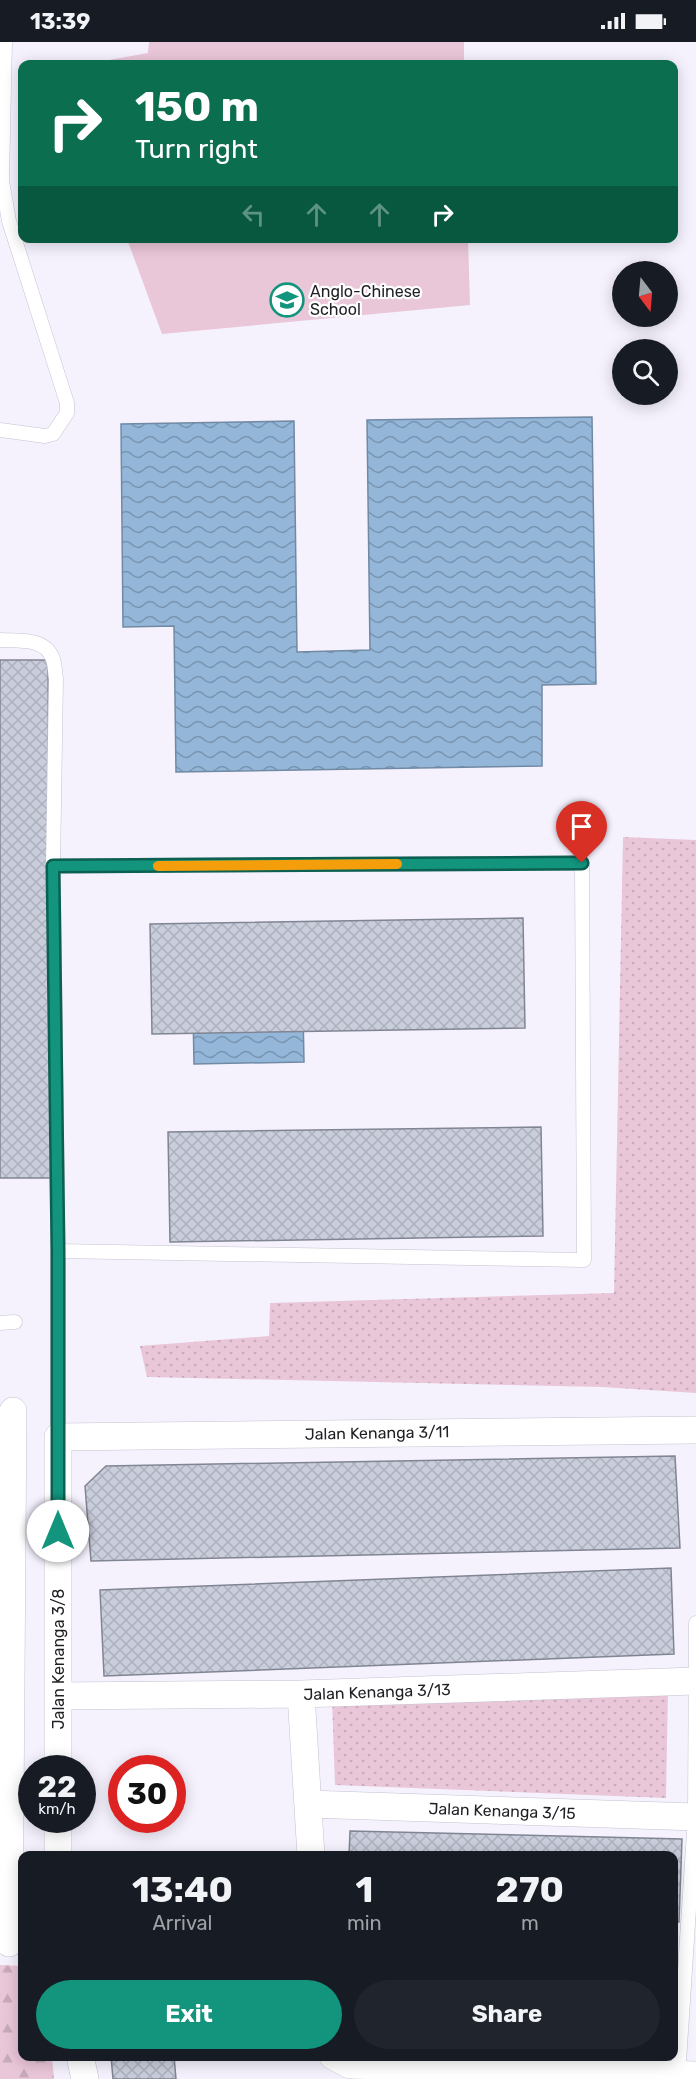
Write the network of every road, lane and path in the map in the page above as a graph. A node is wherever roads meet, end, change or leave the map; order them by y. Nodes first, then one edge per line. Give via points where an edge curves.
1 (5, 42) edge
2 (0, 430) edge
3 (0, 640) edge
4 (53, 866) junction
5 (58, 1251) junction
6 (0, 1323) edge
7 (15, 1323) dead end
8 (7, 1411) edge
9 (696, 1430) edge
10 (58, 1437) junction
11 (696, 1623) edge
12 (695, 1681) edge
13 (301, 1694) junction
14 (58, 1696) junction
15 (58, 1755) edge
16 (308, 1804) junction
17 (696, 1817) edge
18 (58, 1833) edge
19 (58, 1851) edge
20 (311, 1851) edge
21 (11, 1943) edge
22 (81, 2061) edge
23 (342, 2061) edge
24 (684, 2076) edge
25 (85, 2079) edge

1 - 2 lane via 2,140 9,221 67,413 53,434
3 - 4 lane, Jalan Kenanga 3/8 via 34,641 52,658 56,679
4 - 5 lane, Jalan Kenanga 3/8
4 - 5 lane via 582,863 584,1260
5 - 10 lane, Jalan Kenanga 3/8
6 - 7 lane
8 - 21 street
9 - 10 street, Jalan Kenanga 3/11
10 - 14 street, Jalan Kenanga 3/8
11 - 12 lane
12 - 13 street, Jalan Kenanga 3/13
12 - 17 lane
13 - 14 street, Jalan Kenanga 3/13
13 - 16 street
14 - 15 street, Jalan Kenanga 3/8
16 - 17 street, Jalan Kenanga 3/15
16 - 20 street
17 - 24 lane
18 - 19 street
22 - 25 street
23 - 24 street via 350,2065

